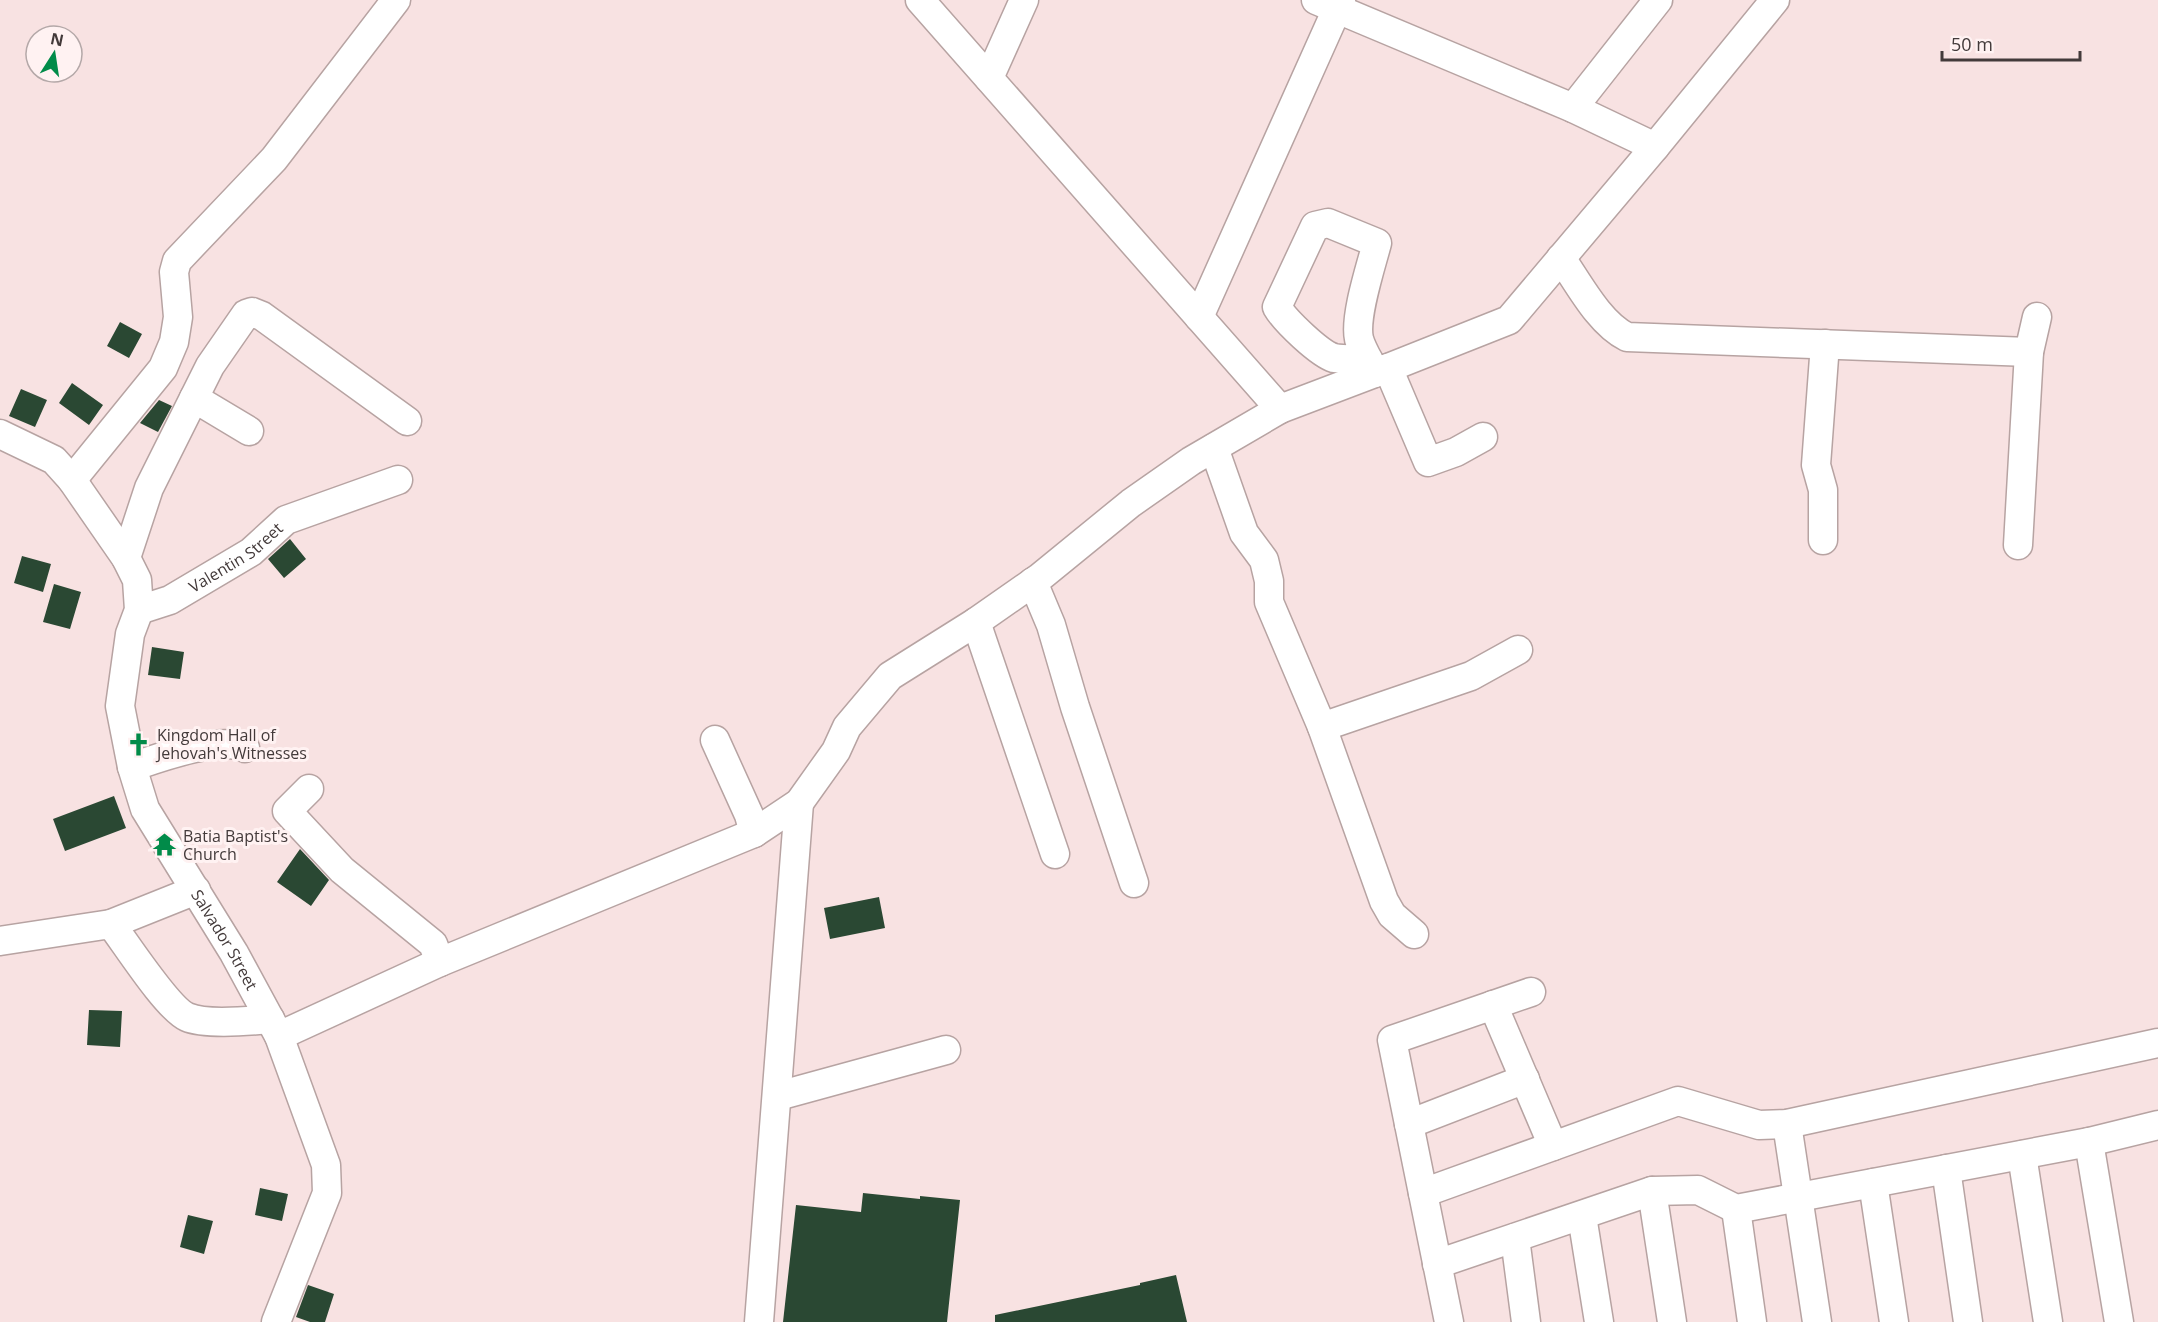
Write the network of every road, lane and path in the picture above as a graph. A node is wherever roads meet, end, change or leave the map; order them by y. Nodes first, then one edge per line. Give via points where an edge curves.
1 (396, 0) edge
2 (920, 0) edge
3 (1024, 0) edge
4 (1658, 0) edge
5 (1775, 0) edge
6 (1331, 3) edge
7 (989, 78) junction
8 (1573, 108) junction
9 (1655, 147) junction
10 (1561, 258) junction
11 (1199, 317) junction
12 (2037, 317) dead end
13 (1825, 344) junction
14 (2029, 352) junction
15 (1377, 367) junction
16 (194, 398) junction
17 (1280, 409) junction
18 (407, 421) dead end
19 (249, 431) dead end
20 (0, 434) edge
21 (1483, 437) dead end
22 (1214, 448) junction
23 (72, 480) junction
24 (398, 480) dead end
25 (1823, 540) dead end
26 (2018, 545) dead end
27 (126, 558) junction
28 (1033, 582) junction
29 (138, 610) junction
30 (976, 622) junction
31 (1518, 650) dead end
32 (1322, 727) junction
33 (715, 740) dead end
34 (245, 748) dead end
35 (132, 767) junction
36 (309, 789) dead end
37 (799, 803) junction
38 (754, 833) junction
39 (1055, 855) dead end
40 (1134, 883) dead end
41 (196, 891) junction
42 (111, 924) junction
43 (1414, 934) dead end
44 (0, 941) edge
45 (440, 962) junction
46 (1532, 992) dead end
47 (1493, 1005) junction
48 (275, 1028) junction
49 (2158, 1043) edge
50 (946, 1050) dead end
51 (1525, 1079) junction
52 (778, 1095) junction
53 (1409, 1124) junction
54 (1787, 1124) junction
55 (2158, 1125) edge
56 (2089, 1142) junction
57 (1553, 1146) junction
58 (2022, 1155) junction
59 (1946, 1169) junction
60 (1873, 1183) junction
61 (1652, 1191) junction
62 (1423, 1193) junction
63 (1798, 1197) junction
64 (1736, 1209) junction
65 (1582, 1216) junction
66 (1515, 1238) junction
67 (1437, 1264) junction
68 (276, 1322) edge
69 (759, 1322) edge
70 (1449, 1322) edge
71 (1526, 1322) edge
72 (1599, 1322) edge
73 (1672, 1322) edge
74 (1752, 1322) edge
75 (1817, 1322) edge
76 (1894, 1322) edge
77 (1968, 1322) edge
78 (2048, 1322) edge
79 (2119, 1322) edge

1 - 23 street via 274,159 177,261 174,272 178,317 174,342 163,368
2 - 7 street
3 - 7 street
4 - 8 street
5 - 9 street
6 - 8 street
6 - 11 street
7 - 11 street
8 - 9 street
9 - 10 street
10 - 13 street via 1603,318 1627,337
10 - 15 street via 1509,320
11 - 17 street
12 - 14 street
13 - 14 street
13 - 25 street via 1816,465 1823,490
14 - 26 street
15 - 15 street via 1327,356 1277,308 1315,226 1328,223 1377,243 1359,328 1359,338
15 - 17 street
15 - 21 street via 1428,462
16 - 18 street via 210,366 246,314 252,312
16 - 19 street
16 - 27 street via 149,488
17 - 22 street
20 - 23 street, Salvador Street via 54,460
22 - 28 street via 1131,503
22 - 32 street via 1244,533 1264,560 1269,602
23 - 27 street, Salvador Street
24 - 29 street, Valentin Street via 286,520 251,552 170,600
27 - 29 street, Salvador Street via 137,580
28 - 30 street
28 - 40 street via 1051,625
29 - 35 street, Salvador Street via 130,634 120,706
30 - 37 street via 890,676 847,726 836,751
30 - 39 street
31 - 32 street via 1471,676
32 - 43 street via 1384,901 1392,915
33 - 38 street
34 - 35 street via 237,744 188,749
35 - 41 street, Salvador Street via 145,809
36 - 45 street via 287,811 342,870 433,944
37 - 38 street
37 - 52 street
38 - 45 street
41 - 42 street
41 - 48 street, Salvador Street
42 - 44 street
42 - 48 street via 165,997 188,1017
45 - 48 street
46 - 47 street
47 - 51 street
47 - 53 street via 1392,1040
48 - 68 street, Salvador Street via 326,1165 327,1193
49 - 54 street
50 - 52 street
51 - 53 street
51 - 57 street
52 - 69 street
53 - 62 street
54 - 57 street via 1759,1125 1678,1101
54 - 63 street
55 - 56 street
56 - 58 street
56 - 79 street
57 - 62 street
58 - 59 street
58 - 78 street
59 - 60 street
59 - 77 street
60 - 63 street
60 - 76 street
61 - 64 street via 1698,1190
61 - 65 street
61 - 73 street
62 - 67 street
63 - 64 street
63 - 75 street
64 - 74 street
65 - 66 street
65 - 72 street
66 - 67 street
66 - 71 street
67 - 70 street

